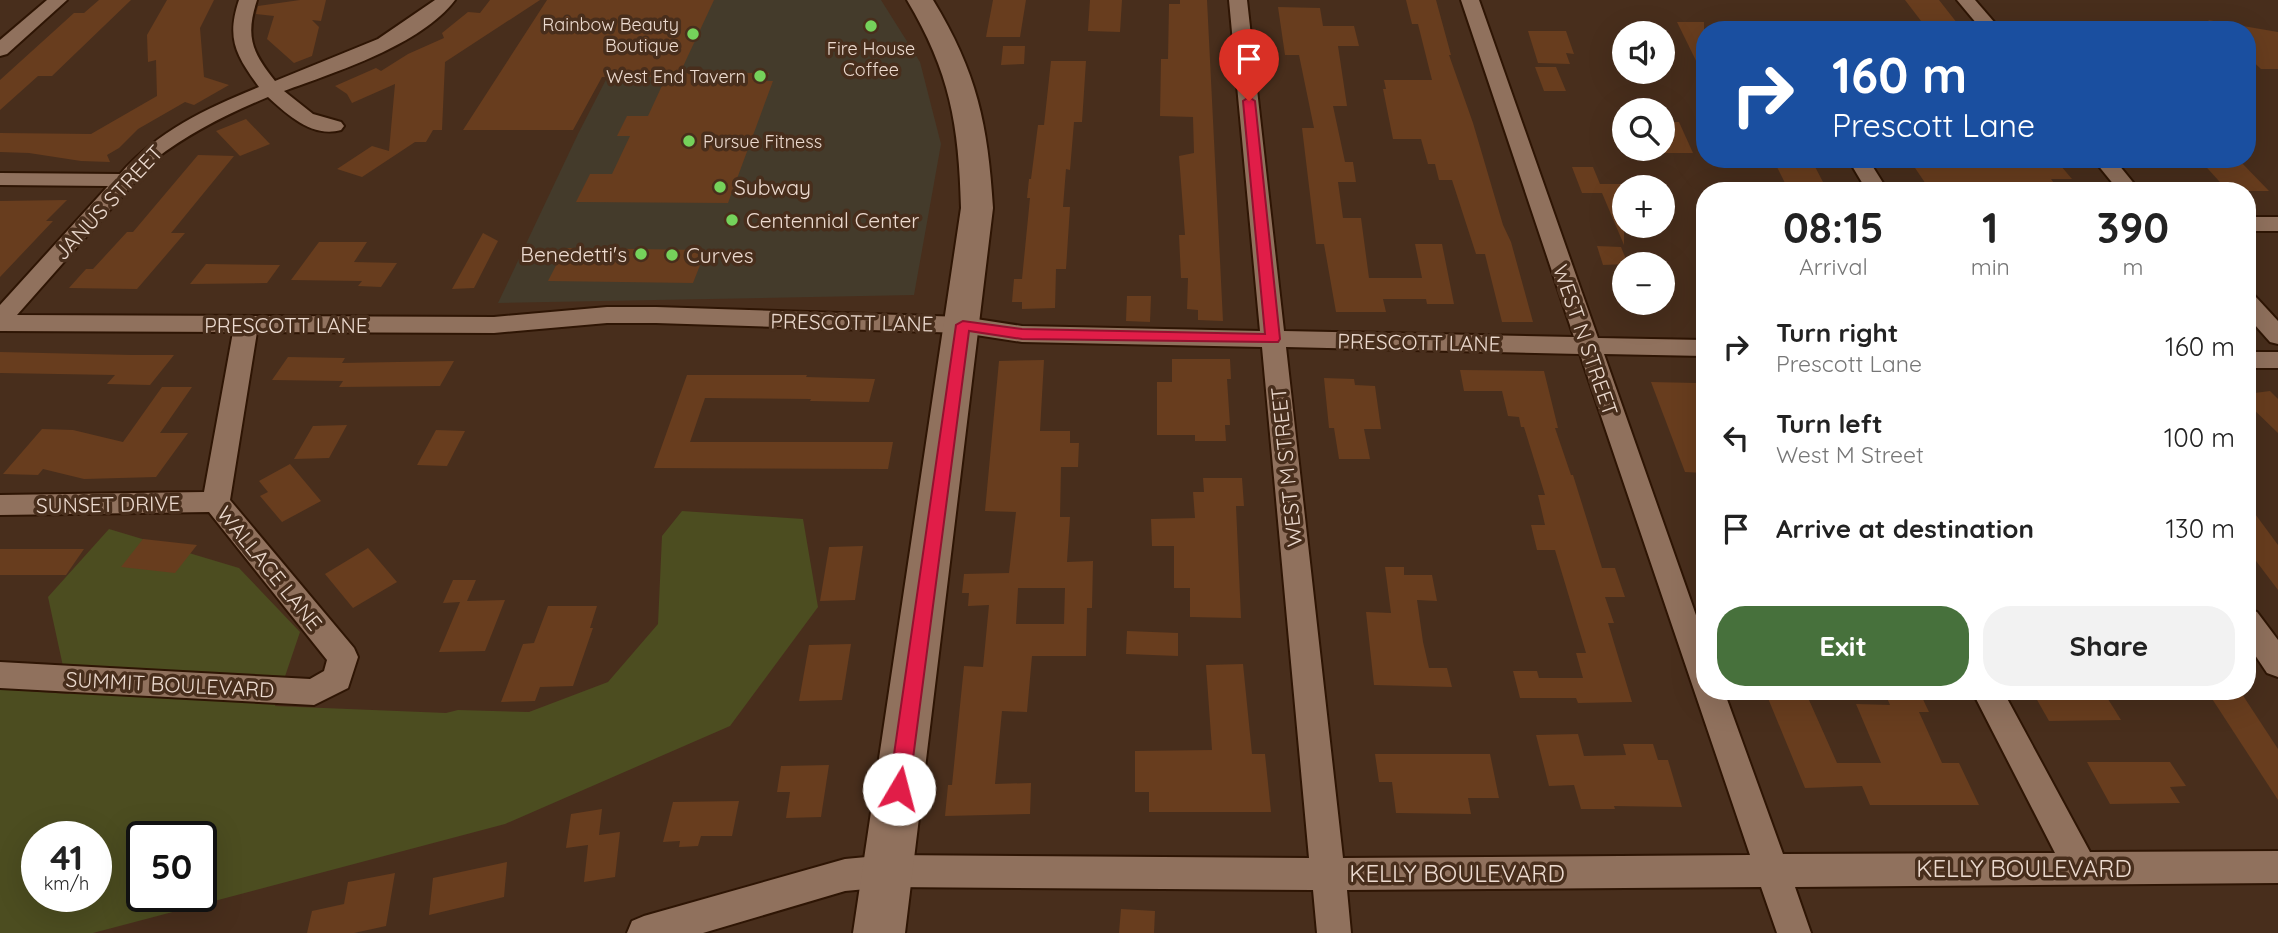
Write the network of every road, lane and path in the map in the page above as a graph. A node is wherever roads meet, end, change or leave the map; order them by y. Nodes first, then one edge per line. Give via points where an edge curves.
1 (58, 0) edge
2 (248, 0) edge
3 (446, 0) edge
4 (920, 0) edge
5 (1238, 0) edge
6 (1470, 0) edge
7 (1966, 0) edge
8 (1984, 21) edge
9 (0, 50) edge
10 (271, 89) junction
11 (334, 126) dead end
12 (2111, 168) edge
13 (0, 179) edge
14 (124, 180) junction
15 (2122, 182) edge
16 (2256, 223) edge
17 (2278, 224) edge
18 (2256, 311) edge
19 (0, 322) edge
20 (246, 325) junction
21 (963, 325) junction
22 (2278, 336) edge
23 (1273, 339) junction
24 (1588, 346) junction
25 (1696, 348) edge
26 (2256, 360) edge
27 (2278, 360) edge
28 (216, 502) junction
29 (0, 505) edge
30 (2256, 633) edge
31 (1696, 656) edge
32 (2278, 664) edge
33 (0, 676) edge
34 (337, 680) joint
35 (1712, 700) edge
36 (1992, 700) edge
37 (2080, 867) junction
38 (2278, 867) edge
39 (1772, 870) junction
40 (888, 871) junction
41 (1328, 874) junction
42 (644, 933) edge
43 (879, 933) edge
44 (1334, 933) edge
45 (1794, 933) edge

1 - 9 street
2 - 10 street via 240,38 246,56
3 - 10 street, JANUS STREET via 400,37
4 - 21 main road via 955,60 975,159 976,208
5 - 23 street, WEST M STREET
6 - 24 street, WEST N STREET
7 - 8 street
10 - 11 street via 303,119
10 - 14 street, JANUS STREET via 190,125 147,156
12 - 15 street
13 - 14 street
14 - 19 street, JANUS STREET
16 - 17 street
18 - 22 street
19 - 20 street, PRESCOTT LANE
20 - 21 street, PRESCOTT LANE via 494,325 607,316
20 - 28 street, WALLACE LANE
21 - 23 street, PRESCOTT LANE via 1022,334
21 - 40 main road
23 - 24 street, PRESCOTT LANE
23 - 41 street, WEST M STREET
24 - 25 street, PRESCOTT LANE
24 - 31 street, WEST N STREET
26 - 27 street
28 - 29 street, SUNSET DRIVE
28 - 34 street, WALLACE LANE via 343,657
30 - 32 street
33 - 34 street, SUMMIT BOULEVARD via 314,692
35 - 39 street
36 - 37 street
37 - 38 street, KELLY BOULEVARD
37 - 39 street, KELLY BOULEVARD
39 - 41 street, KELLY BOULEVARD
39 - 45 street
40 - 41 street, KELLY BOULEVARD
40 - 42 street, KELLY BOULEVARD via 845,875
40 - 43 main road
41 - 44 street, WEST M STREET

